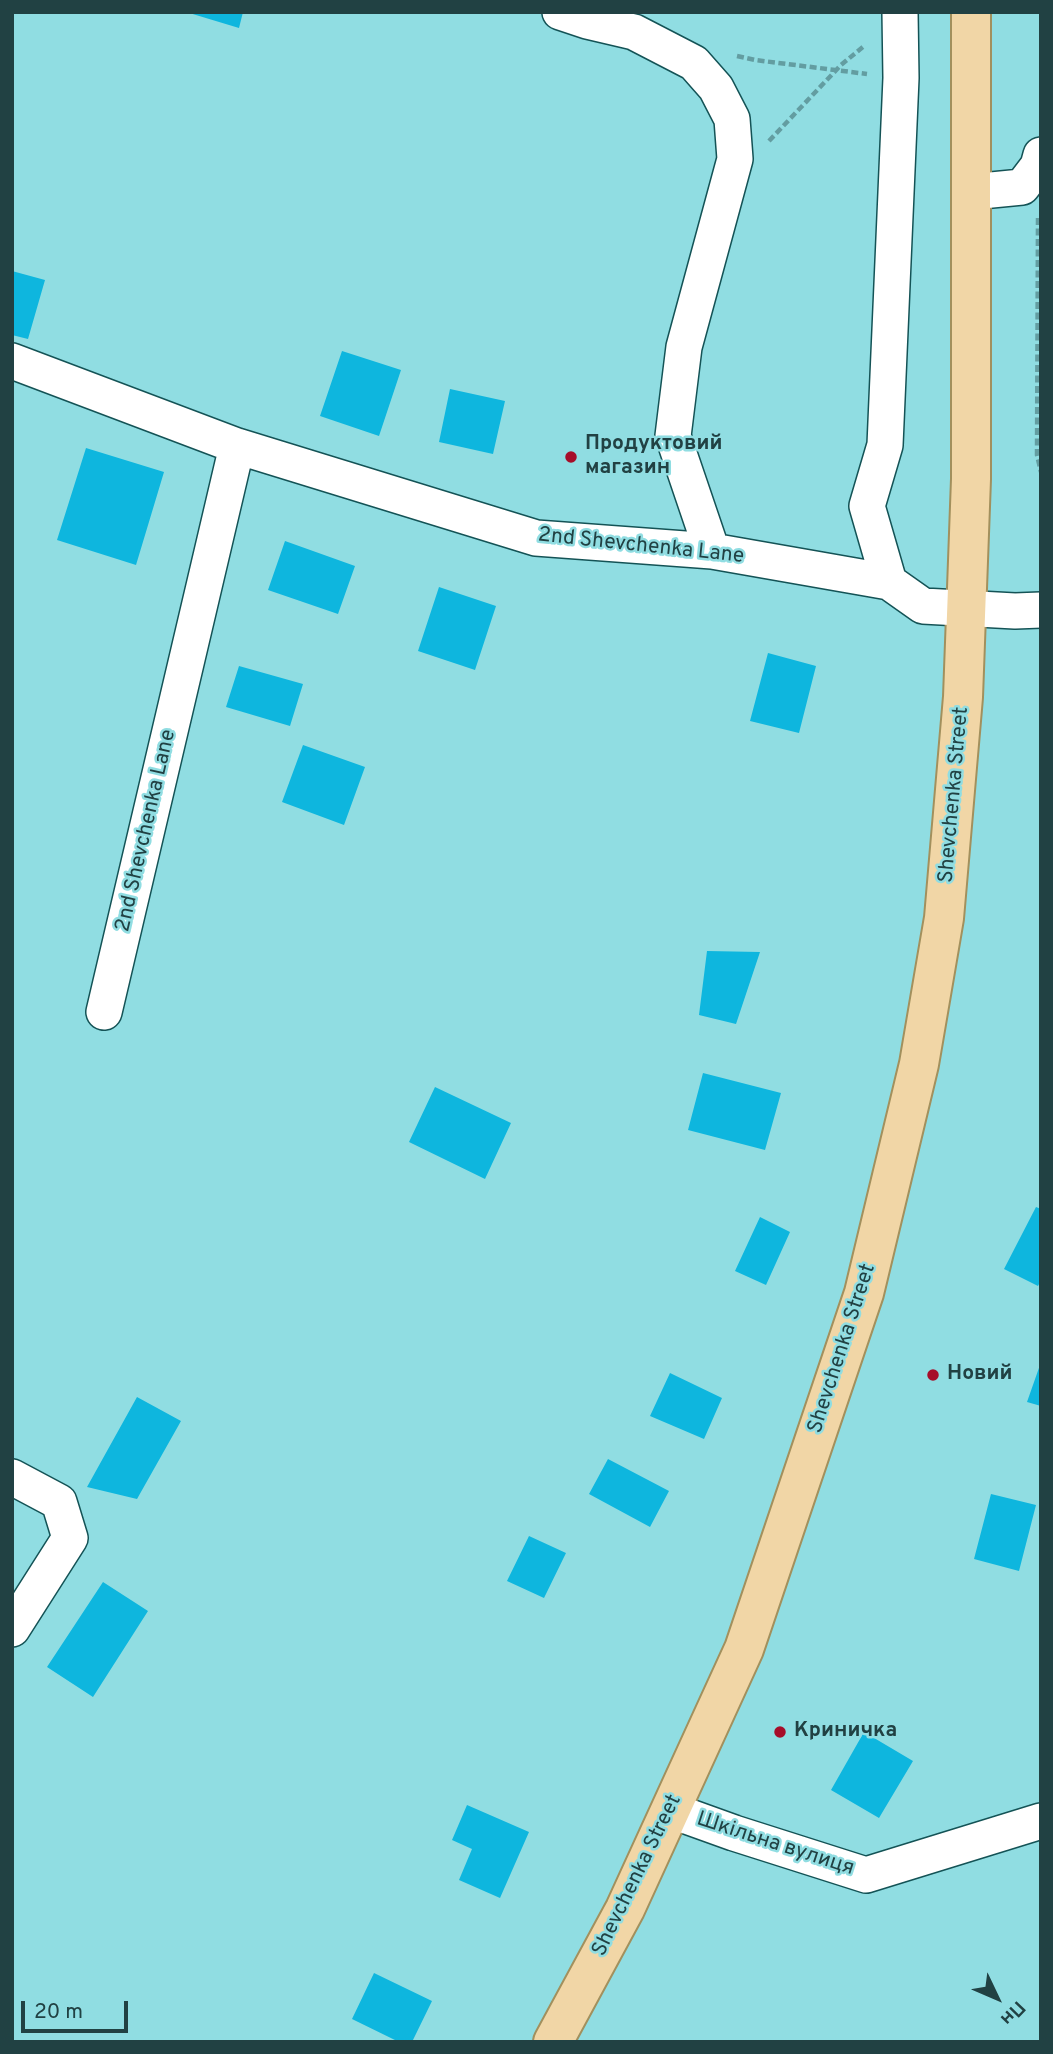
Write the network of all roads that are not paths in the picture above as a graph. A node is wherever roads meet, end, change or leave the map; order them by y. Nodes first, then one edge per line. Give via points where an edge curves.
1 (560, 12) edge
2 (971, 12) edge
3 (900, 15) edge
4 (1039, 160) edge
5 (971, 192) junction
6 (12, 361) edge
7 (237, 446) junction
8 (712, 551) junction
9 (889, 582) junction
10 (966, 609) junction
11 (1041, 610) edge
12 (104, 1012) dead end
13 (12, 1477) edge
14 (12, 1629) edge
15 (670, 1810) junction
16 (1041, 1821) edge
17 (553, 2042) edge

1 - 8 street via 634,32 694,63 716,88 732,119 735,159 684,347 673,436
2 - 5 main road, Shevchenka Street
3 - 9 street via 885,445 867,506
4 - 5 street via 1022,187
5 - 10 main road, Shevchenka Street
6 - 7 street, 2nd Shevchenka Lane
7 - 8 street, 2nd Shevchenka Lane via 536,538
7 - 12 street, 2nd Shevchenka Lane
8 - 9 street, 2nd Shevchenka Lane
9 - 10 street via 923,606
10 - 11 street
10 - 15 main road, Shevchenka Street via 944,918 919,1063 873,1253 744,1649
13 - 14 street via 59,1502 70,1538
15 - 16 street, Шкільна вулиця via 866,1875
15 - 17 main road, Shevchenka Street via 625,1909

